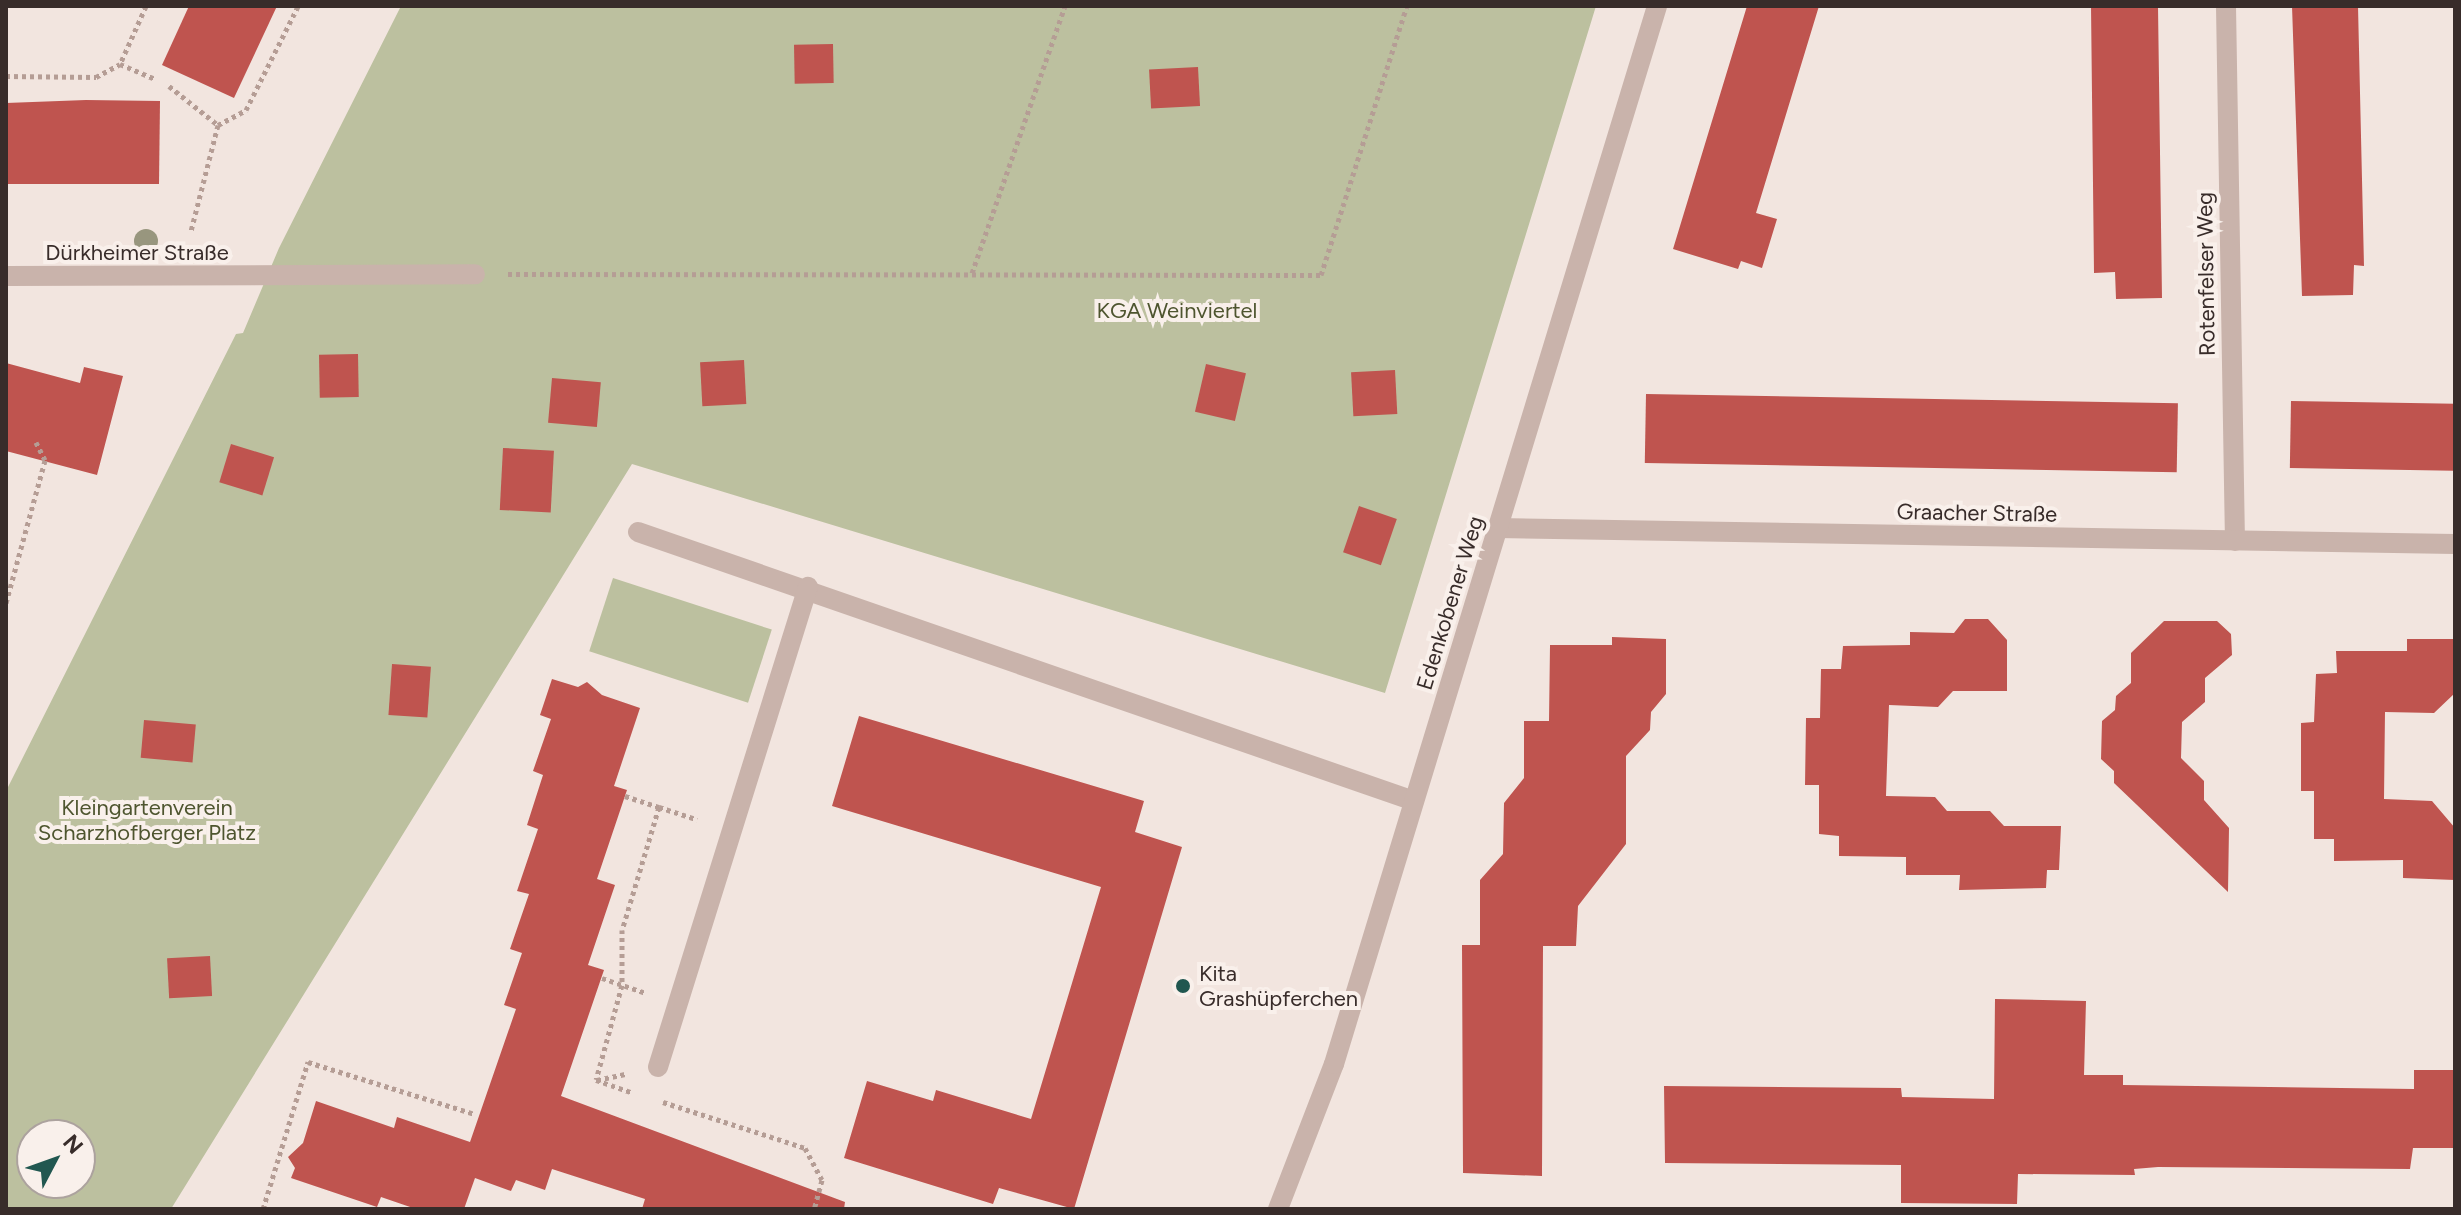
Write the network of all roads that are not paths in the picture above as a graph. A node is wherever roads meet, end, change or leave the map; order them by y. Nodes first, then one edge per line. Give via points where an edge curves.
1 (1657, 6) edge
2 (2226, 6) edge
3 (475, 274) road end
4 (6, 276) edge
5 (1497, 528) junction
6 (638, 532) dead end
7 (2235, 541) junction
8 (2455, 544) edge
9 (808, 587) junction
10 (1414, 801) junction
11 (658, 1067) dead end
12 (1278, 1209) edge

1 - 5 street, Edenkobener Weg
2 - 7 street, Rotenfelser Weg
3 - 4 street, Dürkheimer Straße
5 - 7 street, Graacher Straße
5 - 10 street, Edenkobener Weg
6 - 9 street
7 - 8 street, Graacher Straße
9 - 10 street via 1297,764
9 - 11 street
10 - 12 street, Edenkobener Weg via 1334,1064

